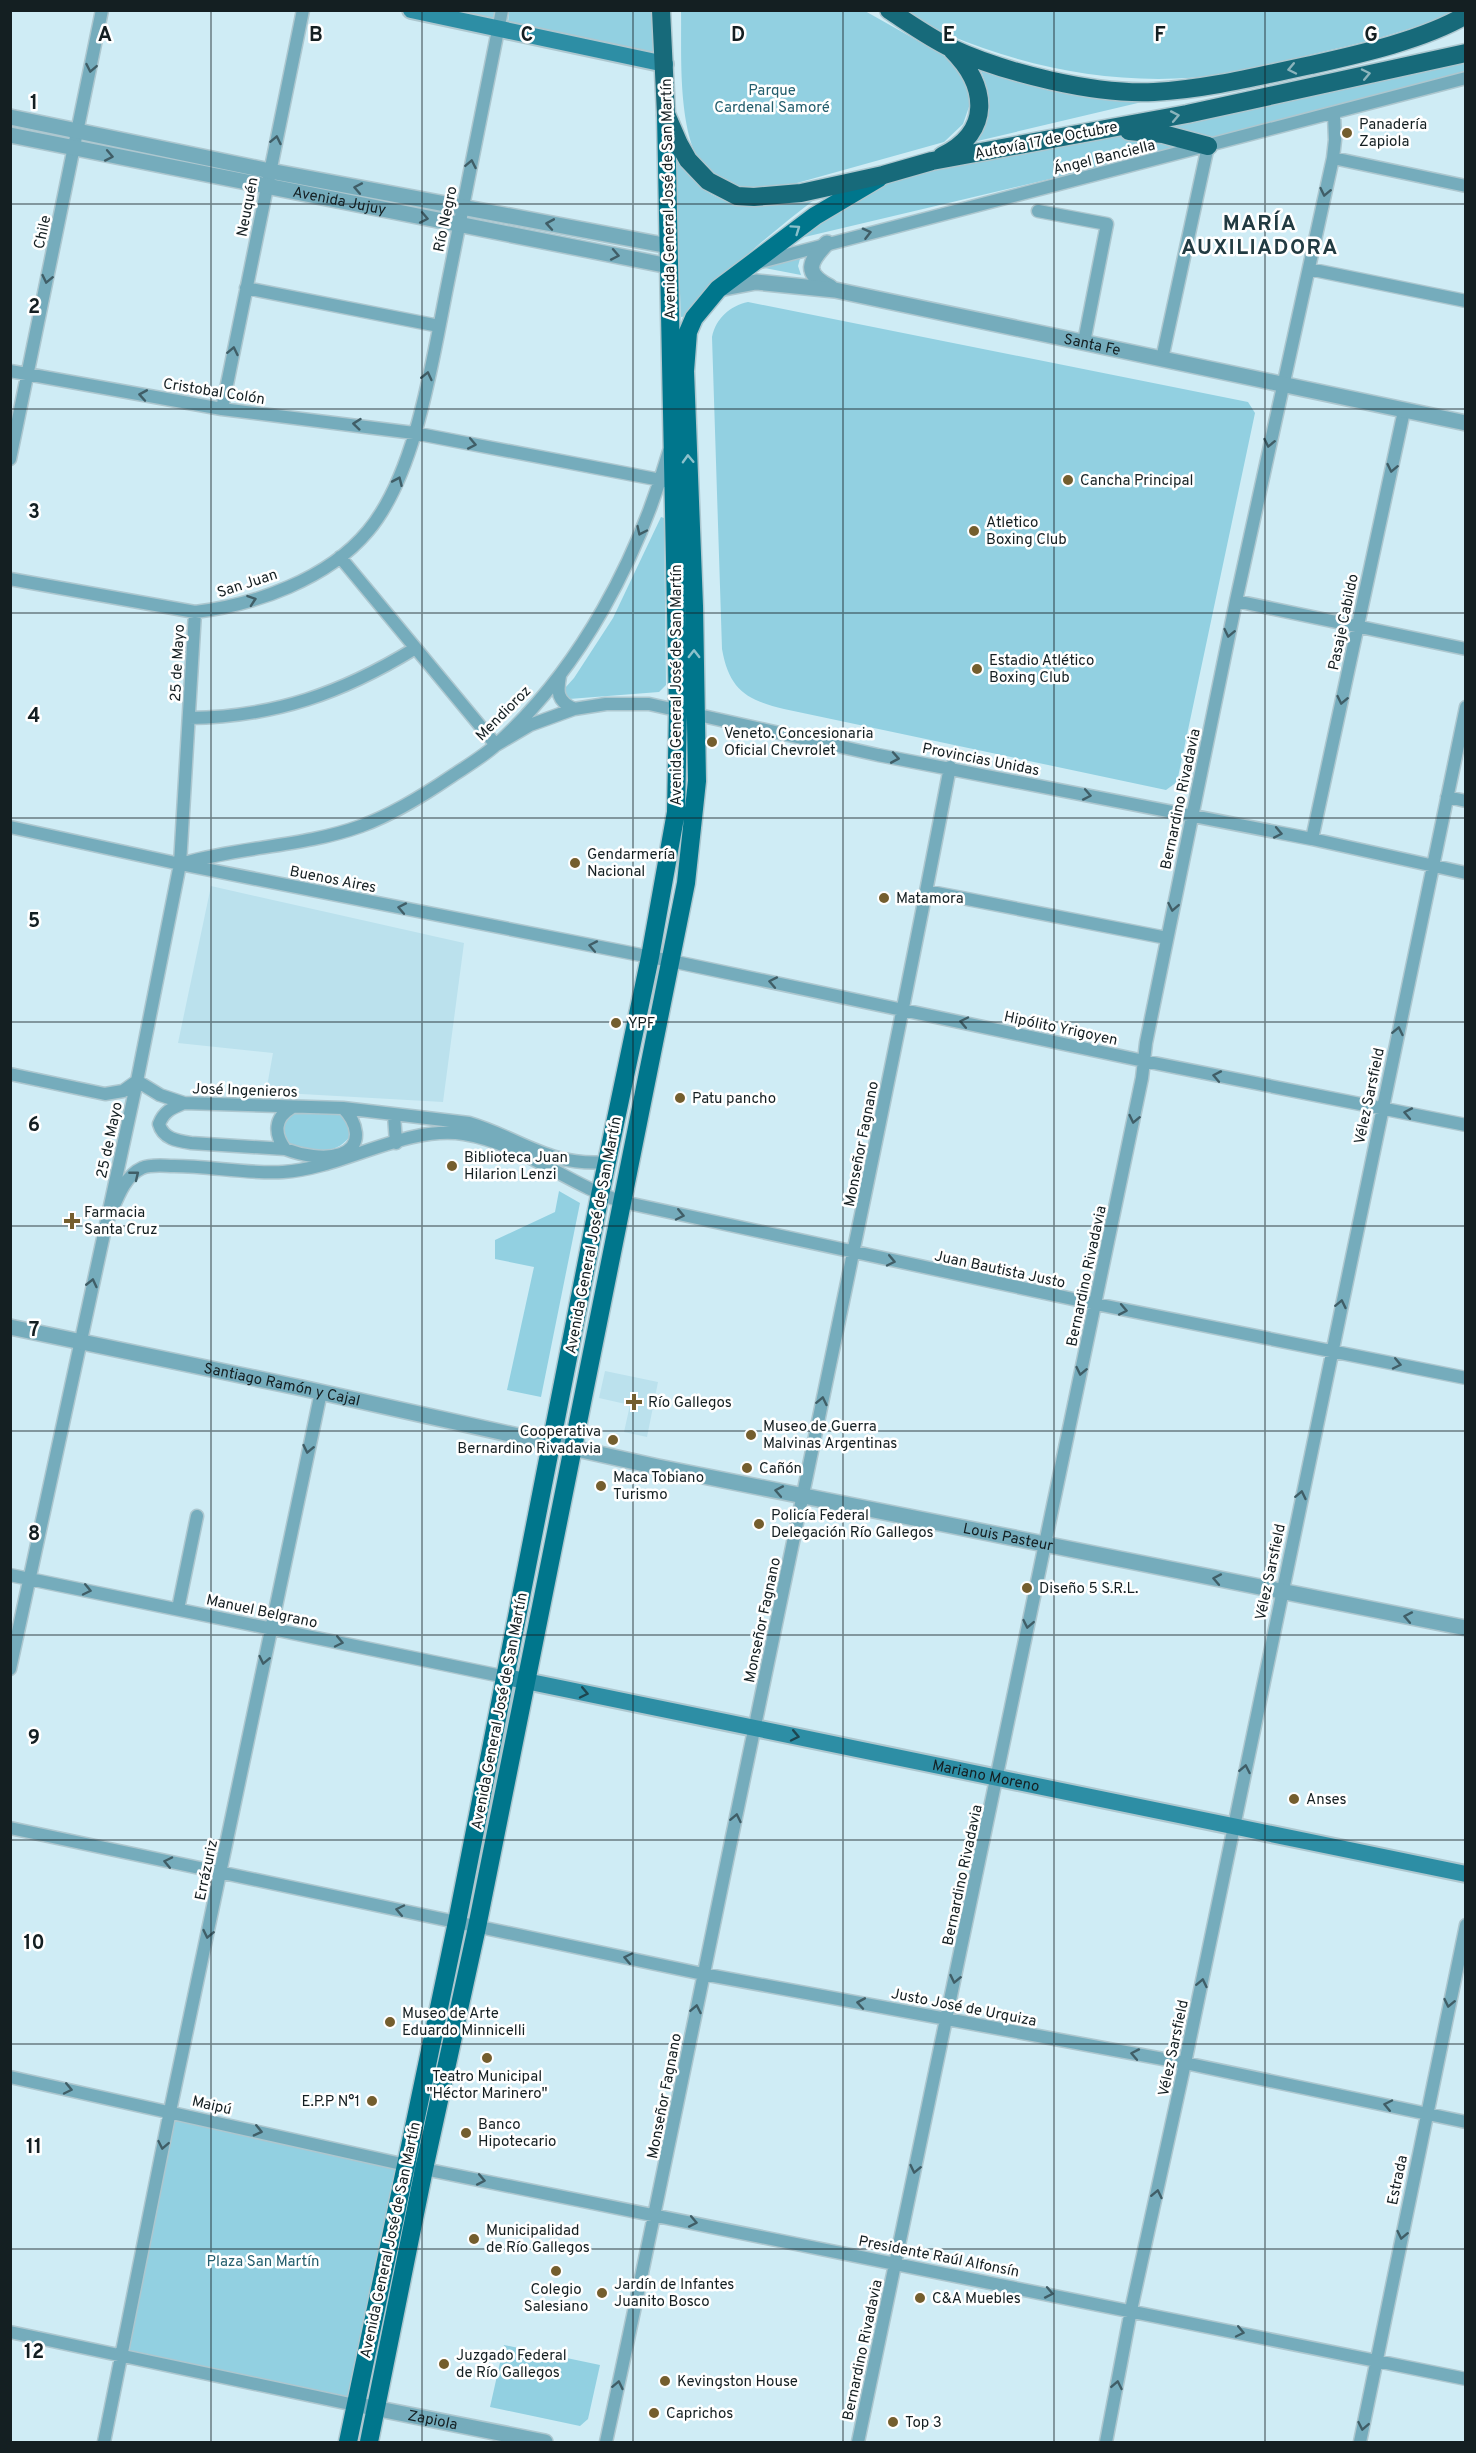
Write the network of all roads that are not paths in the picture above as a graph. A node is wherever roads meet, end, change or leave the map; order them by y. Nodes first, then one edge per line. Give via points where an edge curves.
1 (102, 10) edge
2 (303, 10) edge
3 (411, 10) edge
4 (502, 10) edge
5 (661, 10) edge
6 (671, 10) edge
7 (889, 10) edge
8 (1466, 15) edge
9 (498, 28) junction
10 (949, 47) junction
11 (1466, 52) edge
12 (665, 62) junction
13 (1466, 78) edge
14 (666, 114) junction
15 (1334, 114) junction
16 (10, 117) edge
17 (78, 130) junction
18 (1098, 130) junction
19 (10, 135) edge
20 (1208, 146) junction
21 (74, 149) junction
22 (1333, 158) junction
23 (932, 161) junction
24 (270, 171) junction
25 (883, 175) junction
26 (1466, 186) edge
27 (267, 188) junction
28 (463, 208) junction
29 (1038, 211) dead end
30 (459, 225) junction
31 (827, 243) junction
32 (669, 246) junction
33 (750, 265) junction
34 (669, 266) junction
35 (1309, 269) junction
36 (246, 288) junction
37 (718, 289) junction
38 (835, 290) junction
39 (1466, 301) edge
40 (439, 326) junction
41 (1084, 342) junction
42 (1162, 358) junction
43 (10, 371) edge
44 (27, 374) junction
45 (1281, 386) junction
46 (222, 409) junction
47 (1404, 411) junction
48 (1466, 423) edge
49 (414, 433) junction
50 (10, 459) edge
51 (667, 481) junction
52 (340, 557) junction
53 (10, 579) edge
54 (1236, 601) junction
55 (195, 612) junction
56 (1358, 626) junction
57 (414, 649) junction
58 (1466, 649) edge
59 (561, 675) junction
60 (1466, 707) edge
61 (574, 709) junction
62 (686, 711) junction
63 (189, 718) junction
64 (496, 745) junction
65 (950, 767) junction
66 (1447, 797) junction
67 (1466, 801) edge
68 (1191, 816) junction
69 (10, 827) edge
70 (1312, 840) junction
71 (180, 864) junction
72 (1432, 866) junction
73 (1466, 873) edge
74 (926, 891) junction
75 (1167, 938) junction
76 (650, 957) junction
77 (671, 961) junction
78 (904, 1009) junction
79 (1144, 1061) junction
80 (10, 1074) edge
81 (136, 1081) junction
82 (184, 1103) junction
83 (291, 1108) junction
84 (343, 1108) junction
85 (1382, 1108) junction
86 (394, 1115) junction
87 (423, 1118) junction
88 (1466, 1125) edge
89 (449, 1127) junction
90 (425, 1133) junction
91 (396, 1143) junction
92 (285, 1149) junction
93 (344, 1156) junction
94 (607, 1162) junction
95 (600, 1195) junction
96 (623, 1202) junction
97 (106, 1224) junction
98 (855, 1253) junction
99 (1096, 1304) junction
100 (10, 1327) edge
101 (79, 1341) junction
102 (1331, 1350) junction
103 (1466, 1378) edge
104 (321, 1392) junction
105 (552, 1444) junction
106 (572, 1448) junction
107 (803, 1496) junction
108 (197, 1516) dead end
109 (1044, 1545) junction
110 (10, 1575) edge
111 (29, 1579) junction
112 (1281, 1592) junction
113 (178, 1609) junction
114 (270, 1628) junction
115 (1466, 1628) edge
116 (10, 1669) edge
117 (506, 1677) junction
118 (526, 1681) junction
119 (754, 1728) junction
120 (997, 1778) junction
121 (1234, 1826) junction
122 (10, 1828) edge
123 (220, 1874) junction
124 (1466, 1874) edge
125 (458, 1922) junction
126 (1466, 1925) edge
127 (477, 1928) junction
128 (703, 1974) junction
129 (946, 2019) junction
130 (1185, 2063) junction
131 (10, 2077) edge
132 (170, 2111) junction
133 (1427, 2112) junction
134 (1466, 2122) edge
135 (415, 2167) junction
136 (656, 2215) junction
137 (896, 2262) junction
138 (1131, 2310) junction
139 (10, 2332) edge
140 (122, 2354) junction
141 (1376, 2360) junction
142 (1466, 2379) edge
143 (355, 2405) junction
144 (375, 2409) junction
145 (104, 2442) edge
146 (348, 2442) edge
147 (369, 2442) edge
148 (545, 2442) edge
149 (606, 2442) edge
150 (858, 2442) edge
151 (1106, 2442) edge
152 (1360, 2442) edge

1 -> 17 street, Chile
24 -> 2 street, Neuquén
3 - 9 main road
4 - 9 street, Río Negro
5 - 12 highway, Avenida General José de San Martín
6 - 12 highway
7 - 10 highway
8 -> 10 highway via 1429,32 1336,59 1229,83 1152,92 1060,82
9 - 12 main road
28 -> 9 street, Río Negro
10 - 23 highway via 966,64 981,102 971,134 961,145
18 -> 11 highway, Autovía 17 de Octubre
12 - 14 highway, Avenida General José de San Martín
13 - 15 street, Ángel Banciella
14 - 25 highway, Autovía 17 de Octubre via 679,144 698,172 708,182 737,195 801,193
14 - 32 main road, Avenida General José de San Martín
15 - 20 street, Ángel Banciella
15 - 22 street, Bernardino Rivadavia
16 - 17 street, Avenida Jujuy
17 - 21 street, Chile
17 - 24 street, Avenida Jujuy
18 - 20 highway via 1163,134
18 - 23 highway, Autovía 17 de Octubre
19 - 21 street, Avenida Jujuy
31 -> 20 street, Ángel Banciella
20 - 42 street
21 -> 27 street, Avenida Jujuy
21 -> 44 street, Chile
22 - 26 street
22 -> 35 street, Bernardino Rivadavia
23 - 25 highway, Autovía 17 de Octubre
24 - 27 street, Neuquén
28 -> 24 street, Avenida Jujuy
33 -> 25 main road, Avenida General José de San Martín via 815,216
27 -> 30 street, Avenida Jujuy
27 - 36 street, Neuquén
28 - 30 street, Río Negro
32 -> 28 street, Avenida Jujuy
29 - 41 street via 1107,224
30 -> 34 street, Avenida Jujuy
30 - 40 street, Río Negro
31 - 33 street, Ángel Banciella
31 - 38 street via 811,269 817,280
32 - 34 main road, Avenida General José de San Martín
33 - 37 main road, Avenida General José de San Martín
34 - 51 main road, Avenida General José de San Martín via 673,435
35 - 39 street
35 - 45 street, Bernardino Rivadavia
36 - 40 street
46 -> 36 street, Neuquén
37 - 38 street, Santa Fe via 756,282
62 -> 37 main road, Avenida General José de San Martín via 694,606 685,346 694,318
38 - 41 street, Santa Fe
49 -> 40 street, Río Negro
41 - 42 street, Santa Fe
42 - 45 street, Santa Fe
43 - 44 street, Cristobal Colón
46 -> 44 street, Cristobal Colón
44 - 50 street, Chile
45 - 47 street, Santa Fe
45 -> 54 street, Bernardino Rivadavia
49 -> 46 street, Cristobal Colón
47 - 48 street, Santa Fe
47 -> 56 street, Pasaje Cabildo
49 -> 51 street, Cristobal Colón
52 -> 49 street, San Juan via 367,532 384,508 400,478
51 -> 59 street, Mendioroz via 601,614
51 - 62 main road, Avenida General José de San Martín
55 -> 52 street, San Juan via 247,602
52 - 57 street
53 - 55 street, San Juan
54 - 56 street
54 -> 68 street, Bernardino Rivadavia
55 - 63 street, 25 de Mayo
56 - 58 street
56 -> 70 street, Pasaje Cabildo
57 - 63 street via 338,690 288,707 243,716
57 - 64 street
59 - 61 street via 558,694
59 - 64 street, Mendioroz
60 - 66 street, Vélez Sarsfield
61 - 62 street, Provincias Unidas via 626,702
61 - 64 street, Provincias Unidas via 530,725
62 -> 65 street, Provincias Unidas via 878,755
62 - 76 main road, Avenida General José de San Martín via 676,812
62 - 77 main road, Avenida General José de San Martín via 695,802 686,883
63 - 71 street, 25 de Mayo
64 - 71 street, Mendioroz via 435,788 362,826 301,843 211,855
65 -> 68 street, Provincias Unidas
65 - 74 street, Monseñor Fagnano
66 - 67 street
66 - 72 street, Vélez Sarsfield
68 -> 70 street, Provincias Unidas
68 -> 75 street, Bernardino Rivadavia
69 - 71 street, Buenos Aires
70 - 72 street, Provincias Unidas
76 -> 71 street, Buenos Aires
71 - 81 street, 25 de Mayo
72 - 73 street, Provincias Unidas
85 -> 72 street, Vélez Sarsfield
74 - 75 street
74 - 78 street, Monseñor Fagnano
75 - 79 street, Bernardino Rivadavia
76 - 77 street, Hipólito Yrigoyen
76 - 94 main road, Avenida General José de San Martín
78 -> 77 street, Hipólito Yrigoyen
77 - 96 main road, Avenida General José de San Martín
79 -> 78 street, Hipólito Yrigoyen
78 - 98 street, Monseñor Fagnano
85 -> 79 street, Hipólito Yrigoyen
79 -> 99 street, Bernardino Rivadavia
80 - 81 street via 105,1094 123,1091
81 - 82 street, José Ingenieros
81 - 97 street, 25 de Mayo
82 - 83 street, José Ingenieros
82 - 92 street via 162,1117 159,1124 164,1135 200,1144
83 - 84 street, José Ingenieros
83 - 92 street via 277,1126
84 - 86 street, José Ingenieros
84 - 93 street via 355,1121 357,1130
88 -> 85 street, Hipólito Yrigoyen
102 -> 85 street, Vélez Sarsfield
86 - 87 street, José Ingenieros
86 - 91 street
87 - 89 street, José Ingenieros
87 - 90 street
89 - 90 street
89 - 94 street via 488,1129 544,1155
89 - 95 street, José Ingenieros via 507,1147
90 - 91 street
91 - 93 street
92 - 93 street via 312,1156
97 -> 93 street via 126,1182 147,1167 208,1166 283,1172
94 - 95 main road, Avenida General José de San Martín
95 - 96 street, Juan Bautista Justo
95 - 105 main road, Avenida General José de San Martín
96 -> 98 street, Juan Bautista Justo
96 - 106 main road, Avenida General José de San Martín
101 -> 97 street, 25 de Mayo
98 -> 99 street, Juan Bautista Justo
107 -> 98 street, Monseñor Fagnano
99 -> 102 street, Juan Bautista Justo
99 -> 109 street, Bernardino Rivadavia
100 - 101 street, Santiago Ramón y Cajal
101 - 104 street, Santiago Ramón y Cajal
101 - 111 street, 25 de Mayo
102 -> 103 street, Juan Bautista Justo
112 -> 102 street, Vélez Sarsfield
104 - 105 street, Santiago Ramón y Cajal
104 -> 114 street, Errázuriz
105 - 106 street, Louis Pasteur
105 - 117 main road, Avenida General José de San Martín
107 -> 106 street, Louis Pasteur
106 - 118 main road, Avenida General José de San Martín
107 - 109 street, Louis Pasteur
107 - 119 street, Monseñor Fagnano
108 - 113 street
112 -> 109 street, Louis Pasteur
109 -> 120 street, Bernardino Rivadavia
110 - 111 street, Manuel Belgrano
111 -> 113 street, Manuel Belgrano
111 - 116 street, 25 de Mayo
115 -> 112 street, Louis Pasteur
121 -> 112 street, Vélez Sarsfield
113 - 114 street, Manuel Belgrano
114 -> 117 street, Manuel Belgrano
114 -> 123 street, Errázuriz
117 - 118 main road, Mariano Moreno
117 - 125 main road, Avenida General José de San Martín
118 -> 119 main road, Mariano Moreno
118 - 127 main road, Avenida General José de San Martín
119 -> 120 main road, Mariano Moreno
128 -> 119 street, Monseñor Fagnano
120 - 121 main road, Mariano Moreno
120 -> 129 street, Bernardino Rivadavia
121 - 124 main road, Mariano Moreno
130 -> 121 street, Vélez Sarsfield
123 -> 122 street, Justo José de Urquiza
125 -> 123 street, Justo José de Urquiza
123 -> 132 street, Errázuriz
125 - 127 street, Justo José de Urquiza
125 - 135 main road, Avenida General José de San Martín
126 -> 133 street, Estrada
128 -> 127 street, Justo José de Urquiza
127 - 135 main road, Avenida General José de San Martín
129 -> 128 street, Justo José de Urquiza
136 -> 128 street, Monseñor Fagnano
130 -> 129 street, Justo José de Urquiza
129 -> 137 street, Bernardino Rivadavia
133 -> 130 street, Justo José de Urquiza
138 -> 130 street, Vélez Sarsfield
131 -> 132 street, Maipú
132 -> 135 street, Maipú
132 -> 140 street, Errázuriz
133 - 134 street, Justo José de Urquiza
133 -> 141 street, Estrada
135 -> 136 street, Presidente Raúl Alfonsín
135 - 143 main road, Avenida General José de San Martín
135 - 144 main road, Avenida General José de San Martín
136 -> 137 street, Presidente Raúl Alfonsín
149 -> 136 street, Monseñor Fagnano
137 -> 138 street, Presidente Raúl Alfonsín
137 - 150 street, Bernardino Rivadavia
138 -> 141 street, Presidente Raúl Alfonsín
151 -> 138 street, Vélez Sarsfield
139 - 140 street
140 - 143 street
140 - 145 street, Errázuriz
141 - 142 street, Presidente Raúl Alfonsín
141 -> 152 street, Estrada
143 - 144 street, Zapiola
143 - 146 main road, Avenida General José de San Martín
144 - 147 main road, Avenida General José de San Martín
144 - 148 street, Zapiola

